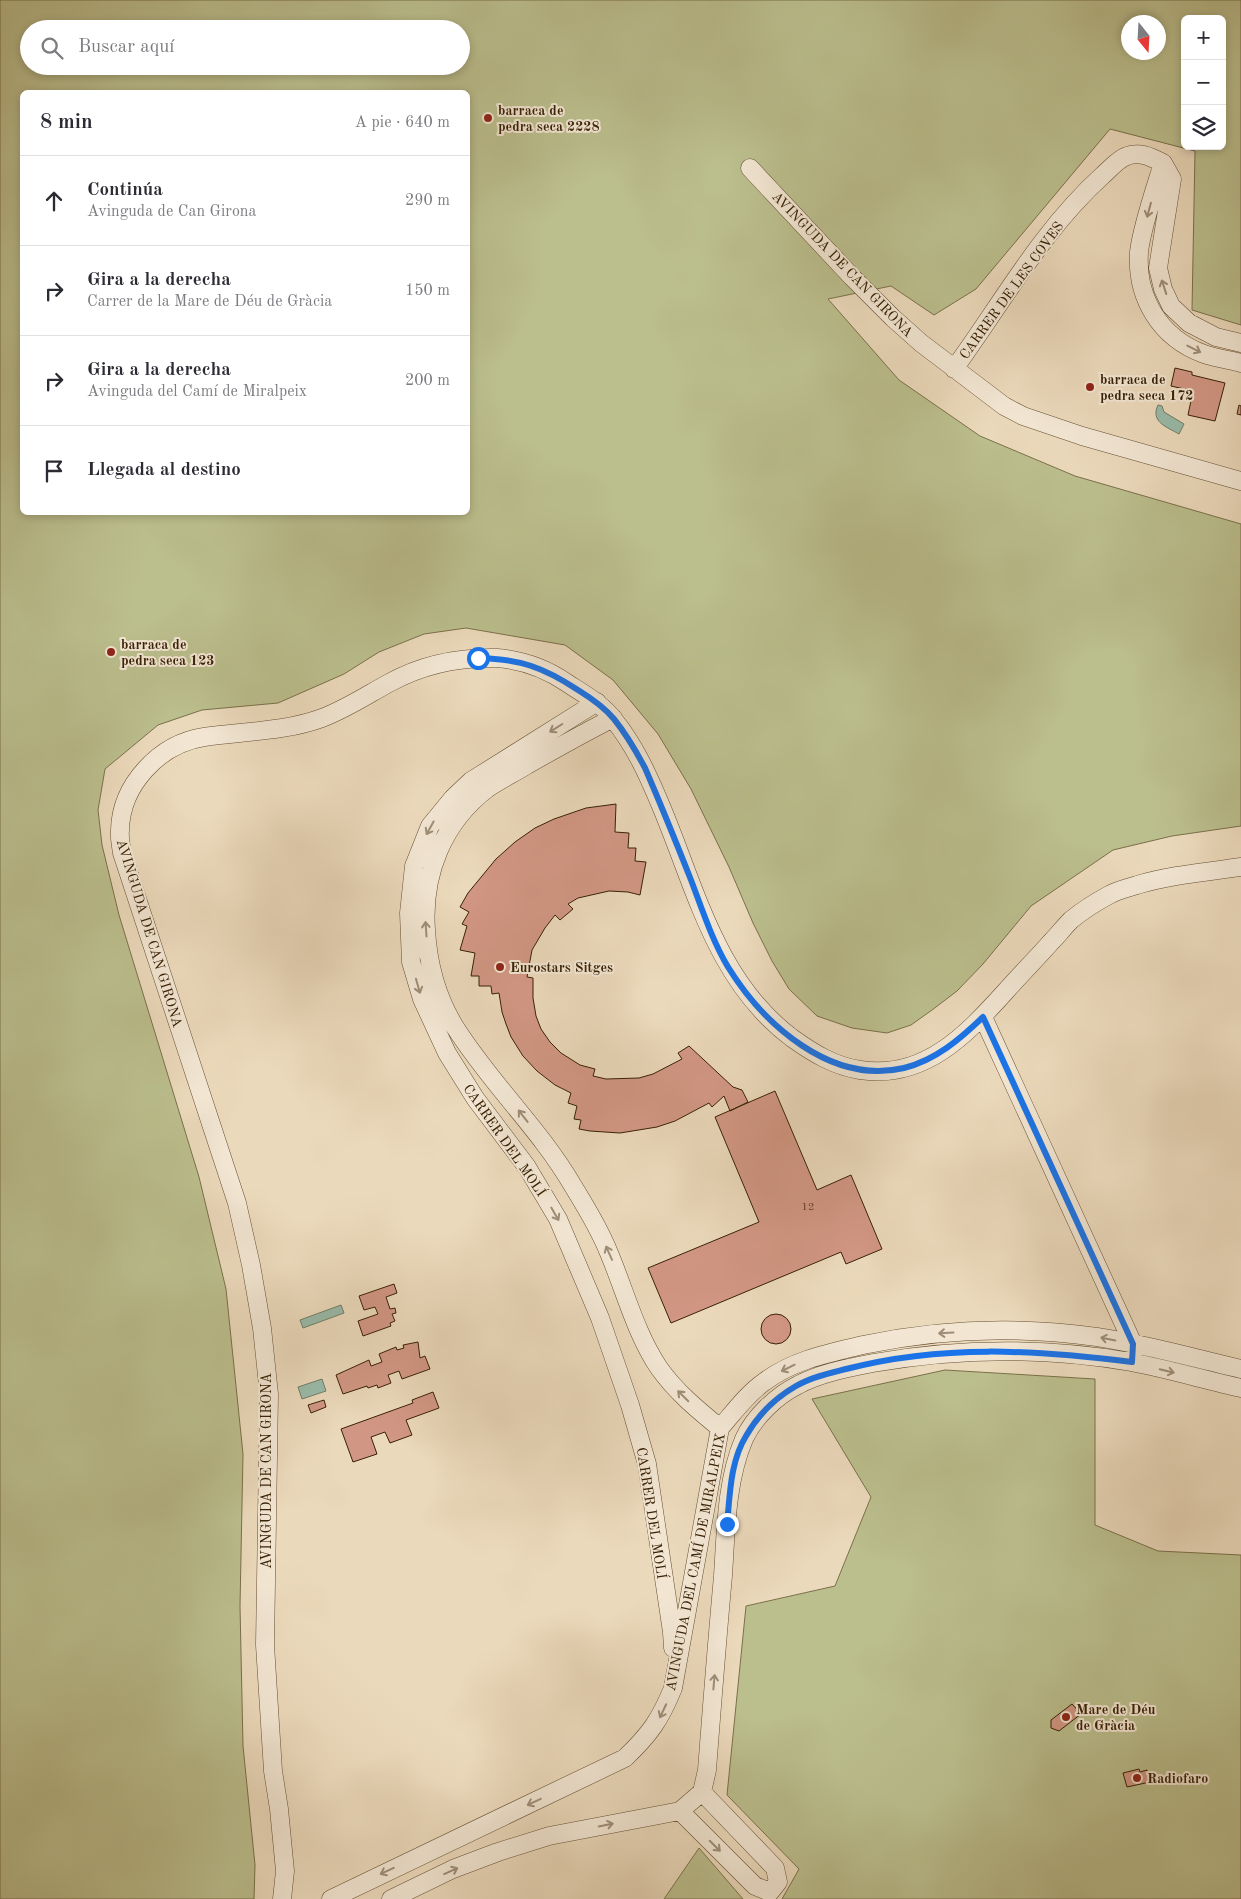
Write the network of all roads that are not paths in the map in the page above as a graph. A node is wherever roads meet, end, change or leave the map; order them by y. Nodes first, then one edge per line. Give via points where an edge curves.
1 (1163, 163) junction
2 (750, 168) dead end
3 (1241, 343) edge
4 (1241, 363) edge
5 (954, 369) junction
6 (1241, 481) edge
7 (597, 702) junction
8 (613, 718) junction
9 (1241, 867) edge
10 (983, 1017) junction
11 (1133, 1344) junction
12 (1132, 1362) junction
13 (1241, 1369) edge
14 (1241, 1388) edge
15 (720, 1428) junction
16 (673, 1688) junction
17 (702, 1792) junction
18 (680, 1811) junction
19 (282, 1899) edge
20 (331, 1899) edge
21 (391, 1899) edge

3 -> 1 street via 1216,337 1189,323 1172,306 1164,289 1158,268 1172,179
1 -> 4 street via 1140,250 1139,273 1147,304 1154,317 1178,340 1204,354
1 - 5 street, CARRER DE LES COVES via 1140,154 1125,156 1085,192 1025,265
2 - 5 street, AVINGUDA DE CAN GIRONA via 893,318
5 - 6 street, AVINGUDA DE CAN GIRONA via 1023,416
7 - 8 street, AVINGUDA DE CAN GIRONA
7 -> 16 street, CARRER DEL MOLÍ via 471,781 452,798 430,826 414,866 408,913 412,962 422,999 447,1053 475,1098 527,1167 558,1219 600,1318 630,1405 647,1464 672,1632
7 - 19 street, AVINGUDA DE CAN GIRONA via 558,677 522,663 478,658 441,661 405,674 337,712 306,723 276,730 200,737 185,742 150,763 126,800 119,834 122,853 236,1203 262,1328 268,1394 265,1645 273,1771 285,1871
8 - 10 street, AVINGUDA DE CAN GIRONA via 645,768 712,936 728,966 748,995 781,1030 820,1057 849,1068 885,1071 930,1058 962,1037
15 -> 8 street, CARRER DEL MOLÍ via 677,1390 645,1345 608,1251 570,1180 547,1145 455,1027 432,975 427,944 426,891 432,864 447,832 462,811 488,788
9 - 10 street, AVINGUDA DE CAN GIRONA via 1160,878 1112,893 1072,920
10 - 11 street
11 - 12 street
11 - 13 street, AVINGUDA DEL CAMÍ DE MIRALPEIX
11 -> 15 street, AVINGUDA DEL CAMÍ DE MIRALPEIX via 1033,1331 927,1334 877,1342 816,1356 779,1372 746,1398
12 -> 14 street, AVINGUDA DEL CAMÍ DE MIRALPEIX
17 -> 12 street, AVINGUDA DEL CAMÍ DE MIRALPEIX via 707,1770 733,1468 744,1438 770,1404 797,1385 823,1375 903,1358 1028,1351
15 - 16 street, AVINGUDA DEL CAMÍ DE MIRALPEIX
16 -> 20 street, AVINGUDA DEL CAMÍ DE MIRALPEIX via 661,1716 646,1738 625,1758
17 - 18 street
18 -> 17 street via 755,1886 770,1892 778,1882 775,1868
21 -> 18 street via 454,1869 550,1836

